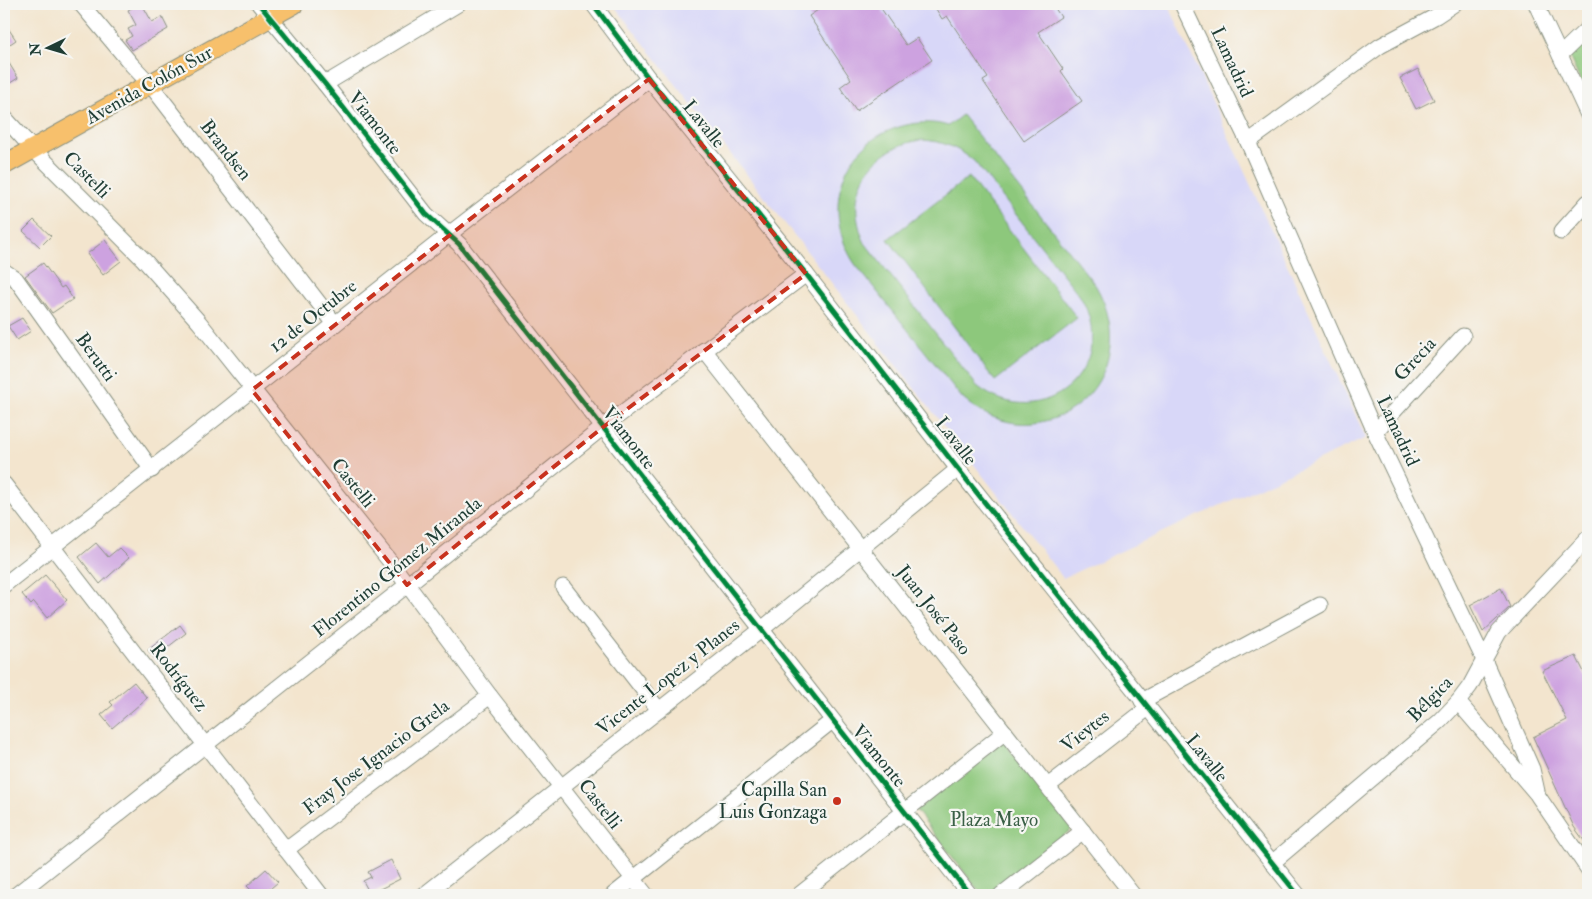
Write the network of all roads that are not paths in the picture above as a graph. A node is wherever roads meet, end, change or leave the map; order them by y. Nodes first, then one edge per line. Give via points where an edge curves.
1 (81, 4) edge
2 (294, 4) edge
3 (458, 4) edge
4 (593, 4) edge
5 (1182, 4) edge
6 (1454, 4) edge
7 (1536, 4) edge
8 (264, 10) edge
9 (1588, 28) edge
10 (1560, 55) junction
11 (649, 80) junction
12 (150, 84) junction
13 (325, 84) junction
14 (1588, 114) edge
15 (4, 117) edge
16 (1248, 142) junction
17 (33, 149) junction
18 (4, 165) edge
19 (1588, 202) edge
20 (1561, 232) dead end
21 (448, 235) junction
22 (4, 271) edge
23 (806, 274) junction
24 (336, 324) junction
25 (1463, 336) dead end
26 (704, 350) junction
27 (252, 390) junction
28 (602, 428) junction
29 (1375, 432) junction
30 (958, 469) junction
31 (152, 470) junction
32 (4, 484) edge
33 (1588, 538) edge
34 (52, 547) junction
35 (860, 549) junction
36 (4, 585) edge
37 (407, 585) junction
38 (563, 588) dead end
39 (1320, 605) dead end
40 (762, 629) junction
41 (1484, 660) junction
42 (490, 696) junction
43 (1458, 702) junction
44 (1145, 704) junction
45 (659, 710) junction
46 (832, 721) junction
47 (1005, 732) junction
48 (206, 744) junction
49 (1048, 786) junction
50 (561, 787) junction
51 (1538, 796) junction
52 (905, 812) junction
53 (1083, 831) junction
54 (286, 850) junction
55 (1272, 863) junction
56 (1588, 869) edge
57 (634, 880) junction
58 (4, 892) edge
59 (6, 895) edge
60 (16, 895) edge
61 (322, 895) edge
62 (424, 895) edge
63 (613, 895) edge
64 (646, 895) edge
65 (799, 895) edge
66 (970, 895) edge
67 (1001, 895) edge
68 (1133, 895) edge
69 (1298, 895) edge

1 - 12 street, Brandsen
2 - 8 main road, Avenida Colón Sur
3 - 13 street
4 - 11 street, Lavalle
5 - 16 street, Lamadrid
6 - 16 street via 1380,46
7 - 10 street
8 - 12 main road, Avenida Colón Sur
8 - 13 street, Viamonte
9 - 10 street
10 - 14 street
11 - 21 street, 12 de Octubre
11 - 23 street, Lavalle
12 - 17 main road, Avenida Colón Sur
12 - 24 street, Brandsen
13 - 21 street, Viamonte via 426,214
15 - 17 street, Castelli
16 - 29 street, Lamadrid
17 - 18 main road, Avenida Colón Sur
17 - 27 street, Castelli via 144,260 199,322
19 - 20 street
21 - 24 street, 12 de Octubre
21 - 28 street, Viamonte via 459,244
22 - 31 street, Berutti via 16,279
23 - 26 street, Florentino Gómez Miranda
23 - 30 street, Lavalle
24 - 27 street, 12 de Octubre
25 - 29 street, Grecia
26 - 28 street, Florentino Gómez Miranda
26 - 35 street, Juan José Paso
27 - 31 street, 12 de Octubre
27 - 37 street, Castelli
28 - 37 street, Florentino Gómez Miranda
28 - 40 street, Viamonte
29 - 41 street, Lamadrid
30 - 35 street, Vicente Lopez y Planes
30 - 44 street, Lavalle
31 - 34 street, 12 de Octubre
32 - 34 street, Rodríguez
33 - 41 street, Bélgica via 1499,632
34 - 36 street, 12 de Octubre
34 - 48 street, Rodríguez
35 - 40 street, Vicente Lopez y Planes
35 - 47 street, Juan José Paso
37 - 42 street, Castelli
37 - 48 street, Florentino Gómez Miranda
38 - 45 street
39 - 44 street, Vieytes
40 - 45 street, Vicente Lopez y Planes
40 - 46 street, Viamonte
41 - 43 street, Bélgica
41 - 51 street, Lamadrid via 1532,770
42 - 50 street, Castelli
42 - 54 street, Fray Jose Ignacio Grela
43 - 51 street
43 - 55 street, Bélgica via 1440,721
44 - 49 street, Vieytes
44 - 55 street, Lavalle
45 - 50 street, Vicente Lopez y Planes
46 - 52 street, Viamonte
46 - 57 street
47 - 49 street, Juan José Paso
47 - 52 street
48 - 54 street, Rodríguez
48 - 60 street, Florentino Gómez Miranda
49 - 53 street, Juan José Paso
50 - 57 street, Castelli
50 - 62 street, Vicente Lopez y Planes
51 - 56 street, Lamadrid
52 - 65 street
52 - 66 street, Viamonte
53 - 67 street
53 - 68 street, Juan José Paso
54 - 61 street, Rodríguez
55 - 69 street, Lavalle
57 - 63 street
57 - 64 street, Castelli
58 - 59 street

